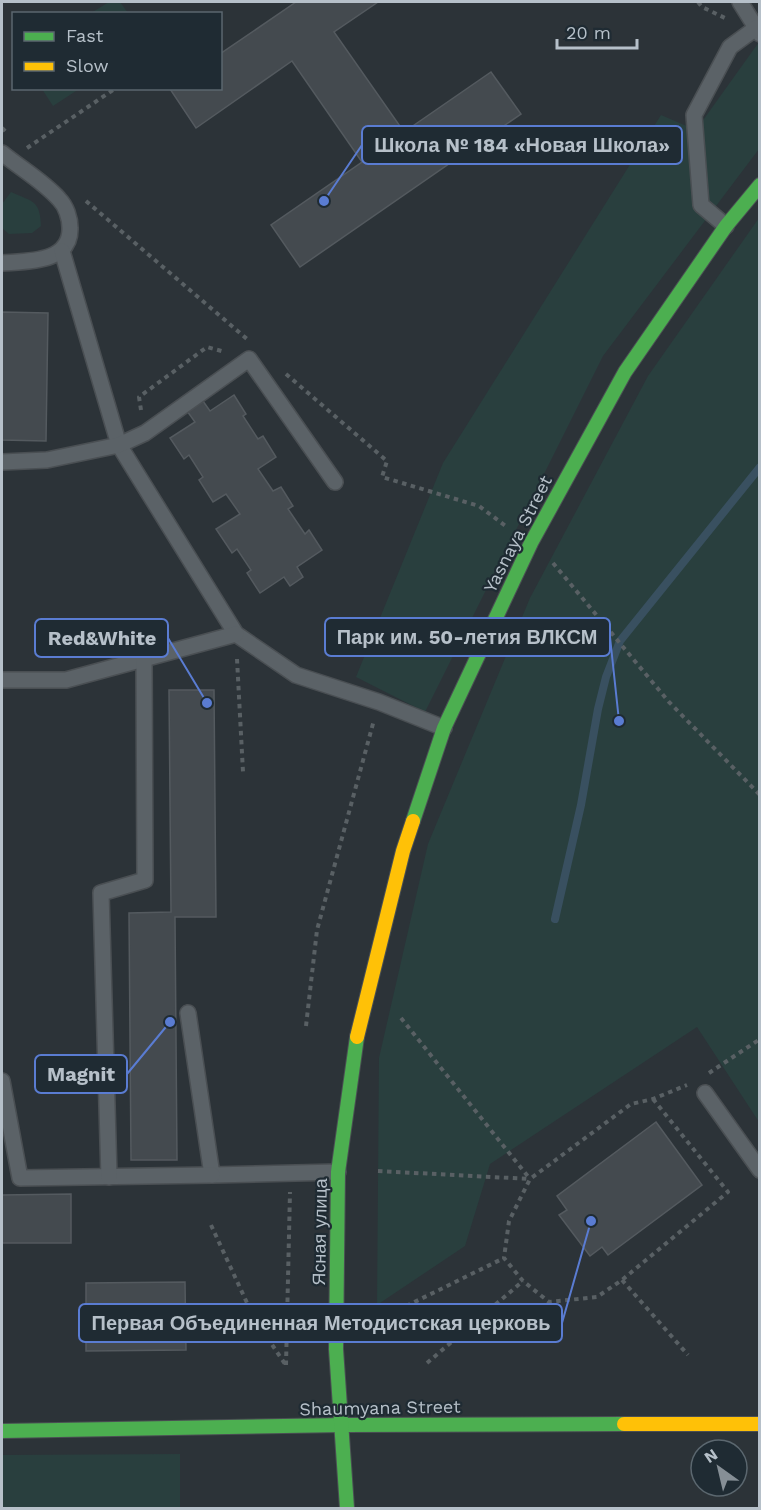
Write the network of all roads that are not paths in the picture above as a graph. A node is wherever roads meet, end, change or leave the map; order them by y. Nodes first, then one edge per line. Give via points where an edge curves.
1 (741, 2) edge
2 (758, 31) edge
3 (7, 157) edge
4 (759, 185) edge
5 (726, 226) junction
6 (62, 251) junction
7 (2, 263) edge
8 (118, 445) junction
9 (2, 462) edge
10 (335, 482) dead end
11 (236, 634) junction
12 (144, 659) junction
13 (2, 680) edge
14 (444, 728) junction
15 (188, 1013) dead end
16 (2, 1081) edge
17 (701, 1087) road end
18 (759, 1170) edge
19 (338, 1172) junction
20 (212, 1174) junction
21 (109, 1177) junction
22 (759, 1424) edge
23 (343, 1425) junction
24 (2, 1431) edge
25 (347, 1509) edge

1 - 2 lane
2 - 5 lane via 730,46 694,115 701,205
3 - 6 lane via 60,200 69,214 69,241
4 - 5 street, Yasnaya Street
5 - 14 street, Yasnaya Street via 625,372 531,543
6 - 7 lane via 49,257
6 - 8 lane
8 - 9 lane via 47,460
8 - 10 lane via 145,433 249,358
8 - 11 lane
11 - 12 lane
11 - 14 lane via 296,675
12 - 13 lane via 66,680
12 - 21 lane via 145,880 101,893
14 - 19 street, Ясная улица via 402,851 357,1041
15 - 20 lane
16 - 21 lane via 20,1178
17 - 18 lane
19 - 20 lane
19 - 23 street, Ясная улица via 336,1349
20 - 21 lane
22 - 23 street, Shaumyana Street
23 - 24 street, Shaumyana Street
23 - 25 street

